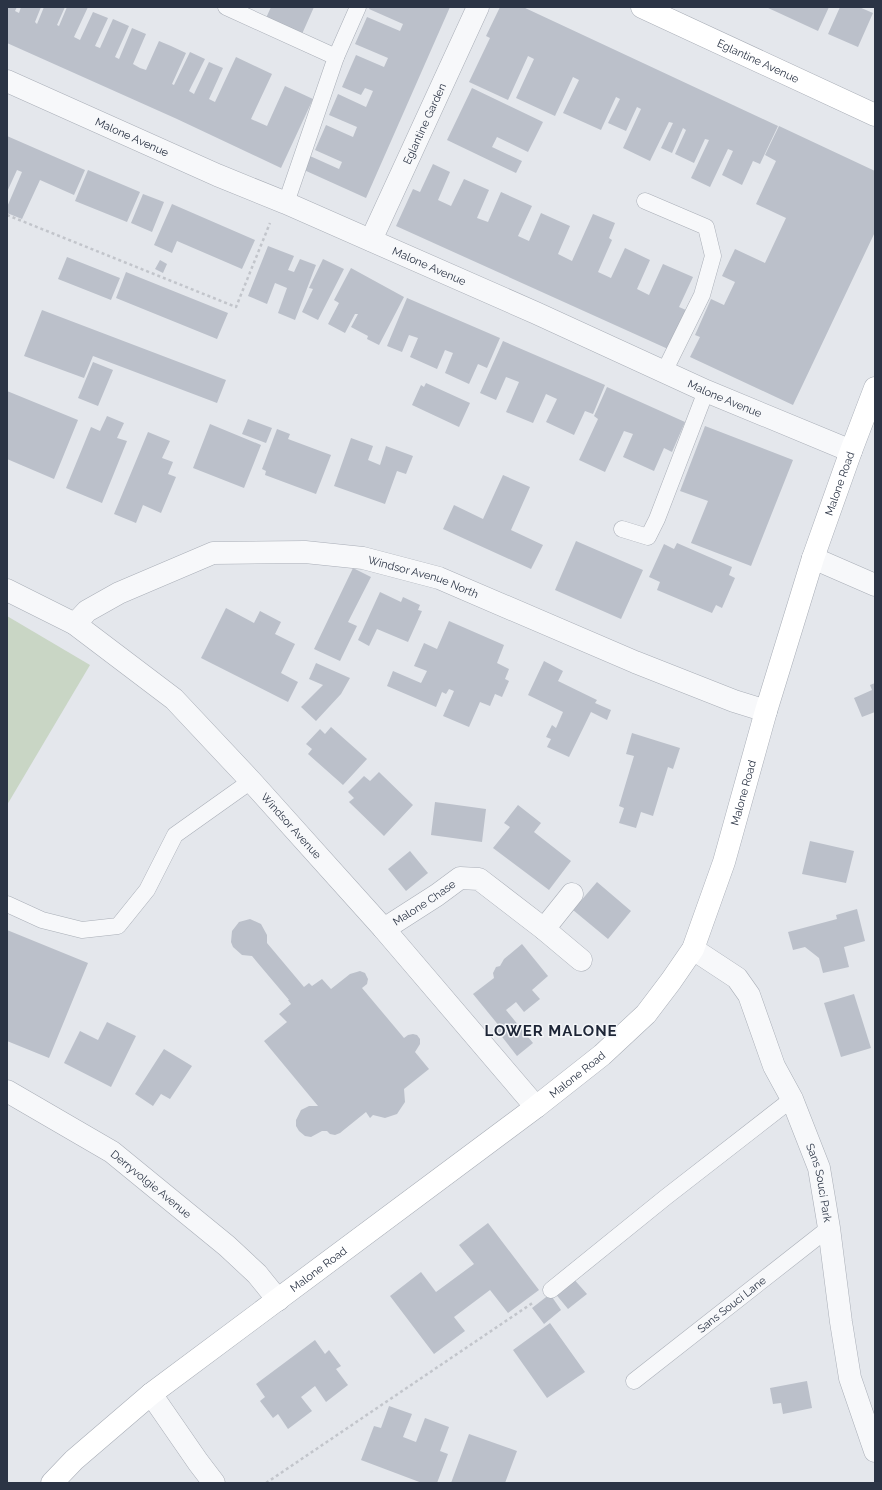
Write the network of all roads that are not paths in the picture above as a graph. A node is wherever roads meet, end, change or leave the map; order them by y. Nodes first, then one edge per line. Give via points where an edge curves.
1 (226, 7) edge
2 (358, 7) edge
3 (478, 7) edge
4 (642, 7) edge
5 (336, 57) junction
6 (7, 82) edge
7 (875, 115) edge
8 (645, 201) dead end
9 (283, 202) junction
10 (371, 240) junction
11 (664, 372) junction
12 (875, 388) edge
13 (706, 391) junction
14 (850, 451) junction
15 (622, 529) dead end
16 (813, 558) junction
17 (875, 585) edge
18 (7, 590) edge
19 (75, 624) junction
20 (766, 711) junction
21 (251, 781) junction
22 (572, 894) dead end
23 (7, 904) edge
24 (384, 929) junction
25 (544, 929) junction
26 (692, 949) junction
27 (581, 960) dead end
28 (7, 1091) edge
29 (792, 1099) junction
30 (536, 1107) junction
31 (829, 1228) junction
32 (551, 1290) road end
33 (278, 1300) junction
34 (634, 1381) dead end
35 (151, 1394) junction
36 (875, 1451) edge
37 (52, 1483) edge
38 (214, 1483) edge

1 - 5 lane
2 - 5 lane
3 - 10 street, Eglantine Garden
4 - 7 main road, Eglantine Avenue
5 - 9 lane
6 - 9 street, Malone Avenue
8 - 11 lane via 706,227 713,256 702,295
9 - 10 street, Malone Avenue
10 - 11 street, Malone Avenue
11 - 13 street, Malone Avenue
12 - 14 main road, Malone Road
13 - 14 street, Malone Avenue
13 - 15 lane via 648,537
14 - 16 main road, Malone Road
16 - 17 street
16 - 20 main road, Malone Road
18 - 19 street, Windsor Avenue
19 - 20 street, Windsor Avenue North via 87,611 119,593 213,553 305,552 363,558 439,578 635,662
19 - 21 street, Windsor Avenue via 174,700
20 - 26 main road, Malone Road via 724,862
21 - 23 lane via 175,835 147,890 118,926 82,930 42,920
21 - 24 street, Windsor Avenue
22 - 25 street
24 - 25 street, Malone Chase via 460,878 479,879
24 - 30 street, Windsor Avenue
25 - 27 street, Malone Chase
26 - 29 street, Sans Souci Park via 736,978 749,995 774,1066
26 - 30 main road, Malone Road via 646,1014 602,1055
28 - 33 street, Derryvolgie Avenue via 112,1152 227,1246 257,1274
29 - 31 street, Sans Souci Park via 819,1168
29 - 32 lane
30 - 33 main road, Malone Road
31 - 34 lane, Sans Souci Lane
31 - 36 street, Sans Souci Park via 850,1378
33 - 35 main road, Malone Road
35 - 37 main road, Malone Road via 74,1460
35 - 38 street

